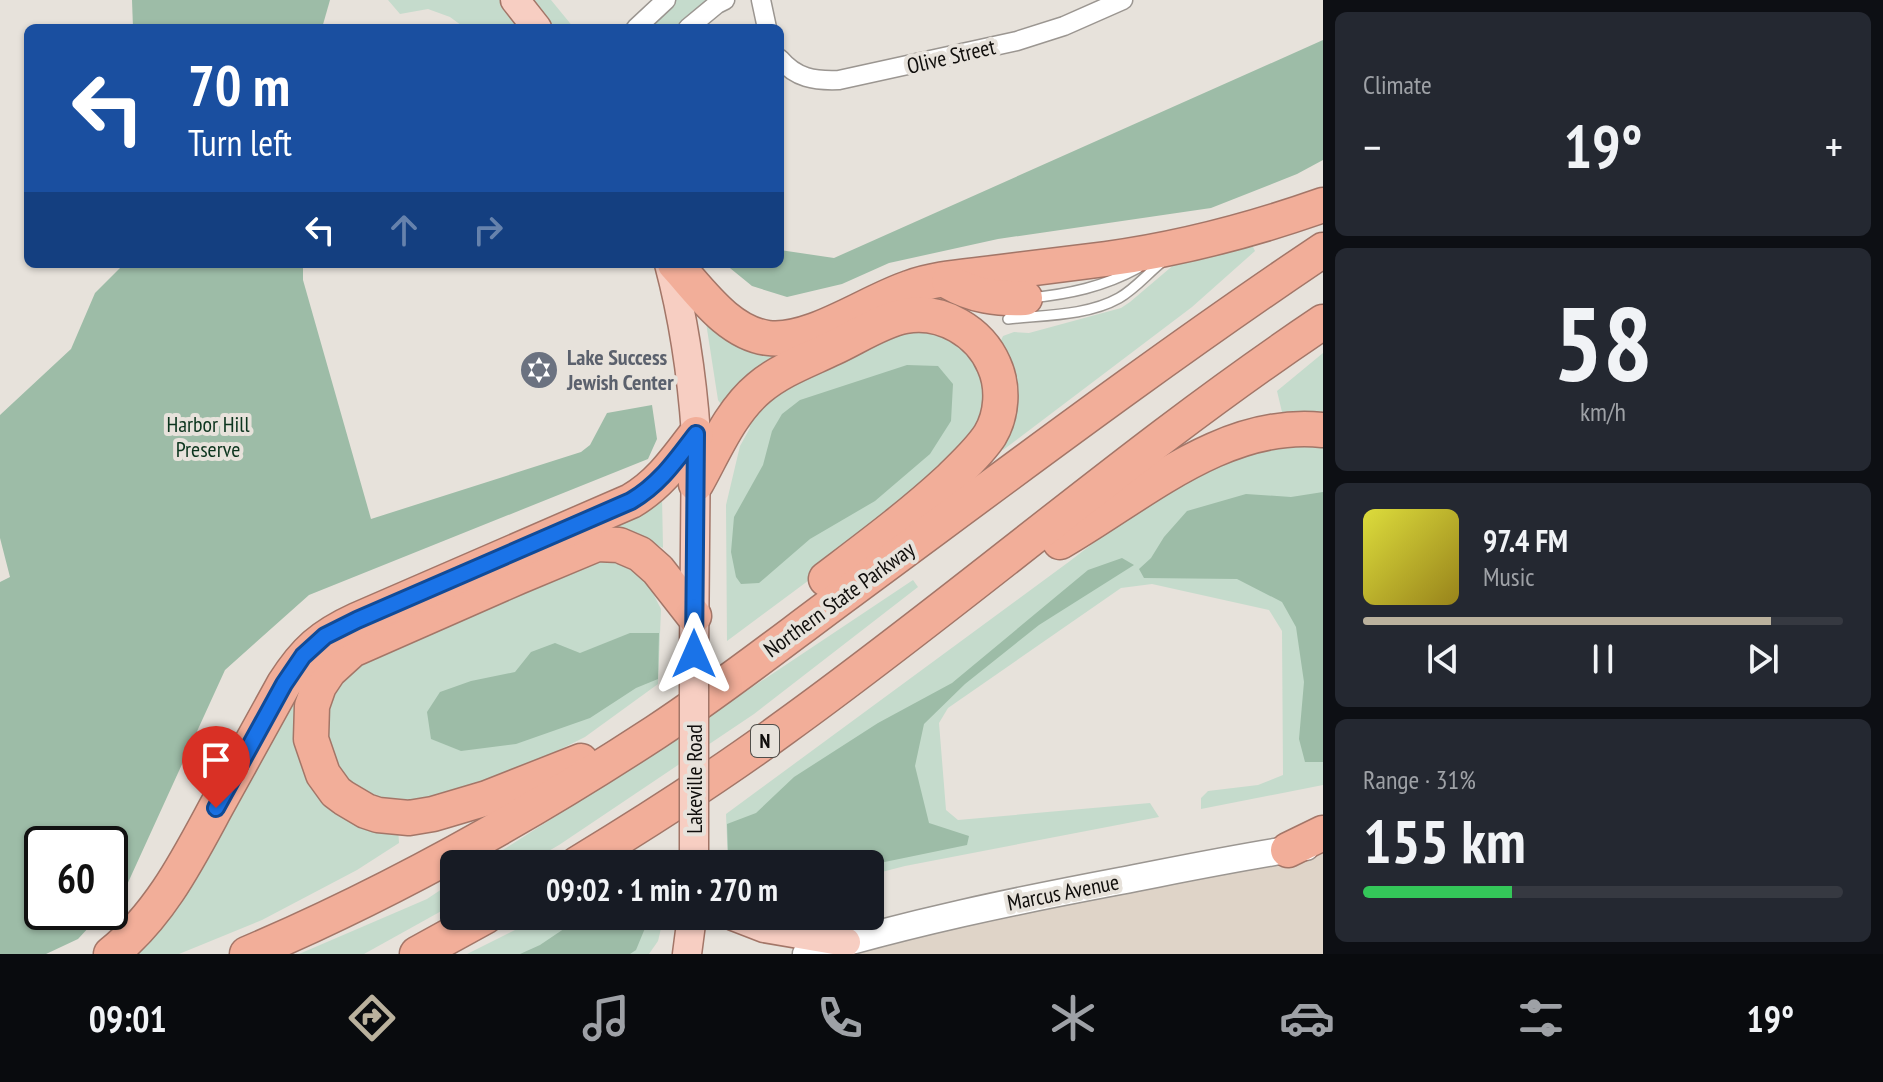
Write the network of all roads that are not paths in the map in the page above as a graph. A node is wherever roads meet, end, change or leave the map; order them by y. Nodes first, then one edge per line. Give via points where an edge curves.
1 (515, 0) edge
2 (666, 0) edge
3 (725, 0) edge
4 (761, 0) edge
5 (1123, 0) edge
6 (534, 24) edge
7 (640, 24) edge
8 (693, 24) edge
9 (766, 24) edge
10 (784, 63) edge
11 (1323, 205) edge
12 (1180, 246) junction
13 (1323, 250) edge
14 (673, 268) edge
15 (676, 268) edge
16 (945, 280) junction
17 (1016, 308) junction
18 (1323, 322) edge
19 (990, 357) junction
20 (1323, 430) edge
21 (696, 434) junction
22 (696, 484) junction
23 (945, 607) junction
24 (694, 616) junction
25 (726, 682) junction
26 (659, 730) junction
27 (1323, 833) edge
28 (1323, 845) edge
29 (600, 850) edge
30 (694, 850) edge
31 (1288, 850) junction
32 (461, 930) edge
33 (690, 930) edge
34 (776, 930) edge
35 (846, 942) junction
36 (111, 954) edge
37 (247, 954) edge
38 (417, 954) edge
39 (687, 954) edge
40 (806, 954) edge

1 - 6 main road
2 - 7 street
3 - 8 street
4 - 9 street
5 - 10 street, Olive Street via 1029,38 839,80 810,80
11 - 12 highway
12 - 16 highway
12 - 17 lane via 1107,284
12 - 17 lane via 1108,304 1077,311
13 - 25 highway, Northern State Parkway
14 - 21 main road, Lakeville Road
15 - 16 highway via 740,328 772,338 801,335 899,291
16 - 17 highway
17 - 19 highway via 996,336
18 - 23 highway, N
19 - 22 highway via 964,328 940,317 893,320 758,389 739,409
19 - 25 highway via 1000,403 994,427 978,450 900,523 807,594
20 - 23 highway via 1266,432 1213,450
21 - 22 main road, Lakeville Road
21 - 36 highway via 665,475 631,501 348,624 313,646 284,684 170,889
22 - 24 main road, Lakeville Road
23 - 29 highway, N via 784,728
24 - 26 highway via 640,554 619,545 597,544 352,650 319,686 310,715 314,751 336,792 366,811 400,818 487,798
24 - 30 main road, Lakeville Road, bridge
25 - 26 highway, Northern State Parkway
26 - 37 highway, Northern State Parkway via 426,869
27 - 31 highway
28 - 31 main road, Marcus Avenue
31 - 35 main road, Marcus Avenue via 1005,903
32 - 38 highway
33 - 39 main road
34 - 35 main road
35 - 40 main road, Marcus Avenue

